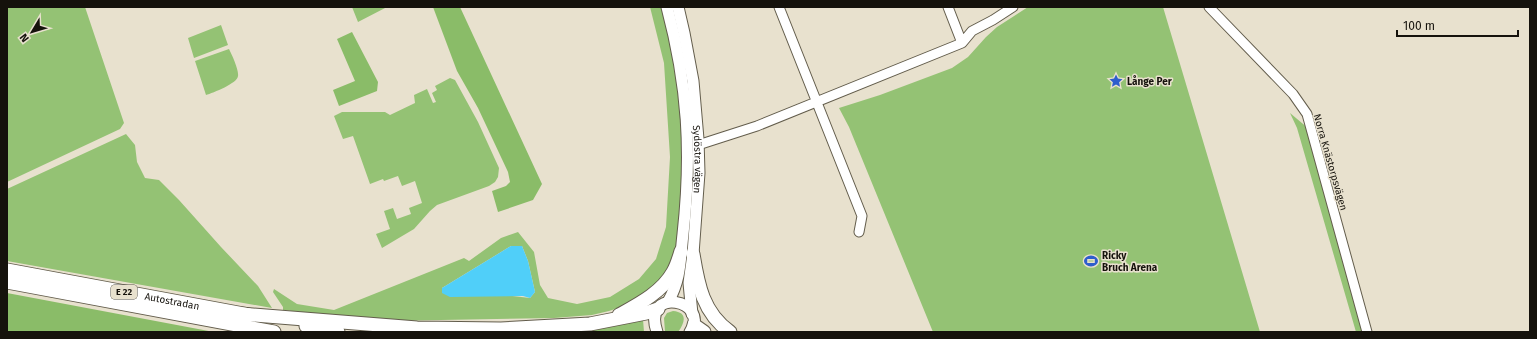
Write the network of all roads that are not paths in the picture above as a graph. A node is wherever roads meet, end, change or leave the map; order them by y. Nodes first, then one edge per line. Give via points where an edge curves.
1 (667, 7) edge
2 (678, 7) edge
3 (779, 7) edge
4 (948, 7) edge
5 (1013, 7) edge
6 (1209, 7) edge
7 (962, 44) junction
8 (816, 101) junction
9 (698, 145) junction
10 (859, 232) dead end
11 (687, 253) junction
12 (7, 270) edge
13 (7, 282) edge
14 (663, 305) junction
15 (241, 314) junction
16 (607, 321) junction
17 (695, 326) edge
18 (274, 332) edge
19 (338, 332) edge
20 (657, 332) edge
21 (730, 332) edge
22 (1367, 332) edge

1 - 11 main road, Sydöstra vägen via 683,83 688,138
2 - 9 main road, Sydöstra vägen via 693,81
3 - 8 street
4 - 7 street
5 - 7 street via 972,31
6 - 22 street, Norra Knästorpsvägen via 1293,94 1307,114
7 - 8 street
8 - 9 street via 757,126
8 - 10 street via 862,216
9 - 11 main road, Sydöstra vägen via 699,173
11 - 14 main road, Sydöstra vägen via 677,282
11 - 16 highway via 662,286 645,300
11 - 17 main road, Sydöstra vägen
11 - 21 highway via 707,308 716,321
12 - 15 highway, Autostradan / E 22
13 - 18 highway, Autostradan / E 22
14 - 16 highway
14 - 17 main road via 675,302 682,304 688,308
14 - 20 main road, Sydöstra vägen via 654,319
15 - 16 highway via 447,329 501,330
15 - 19 highway, Autostradan / E 22

